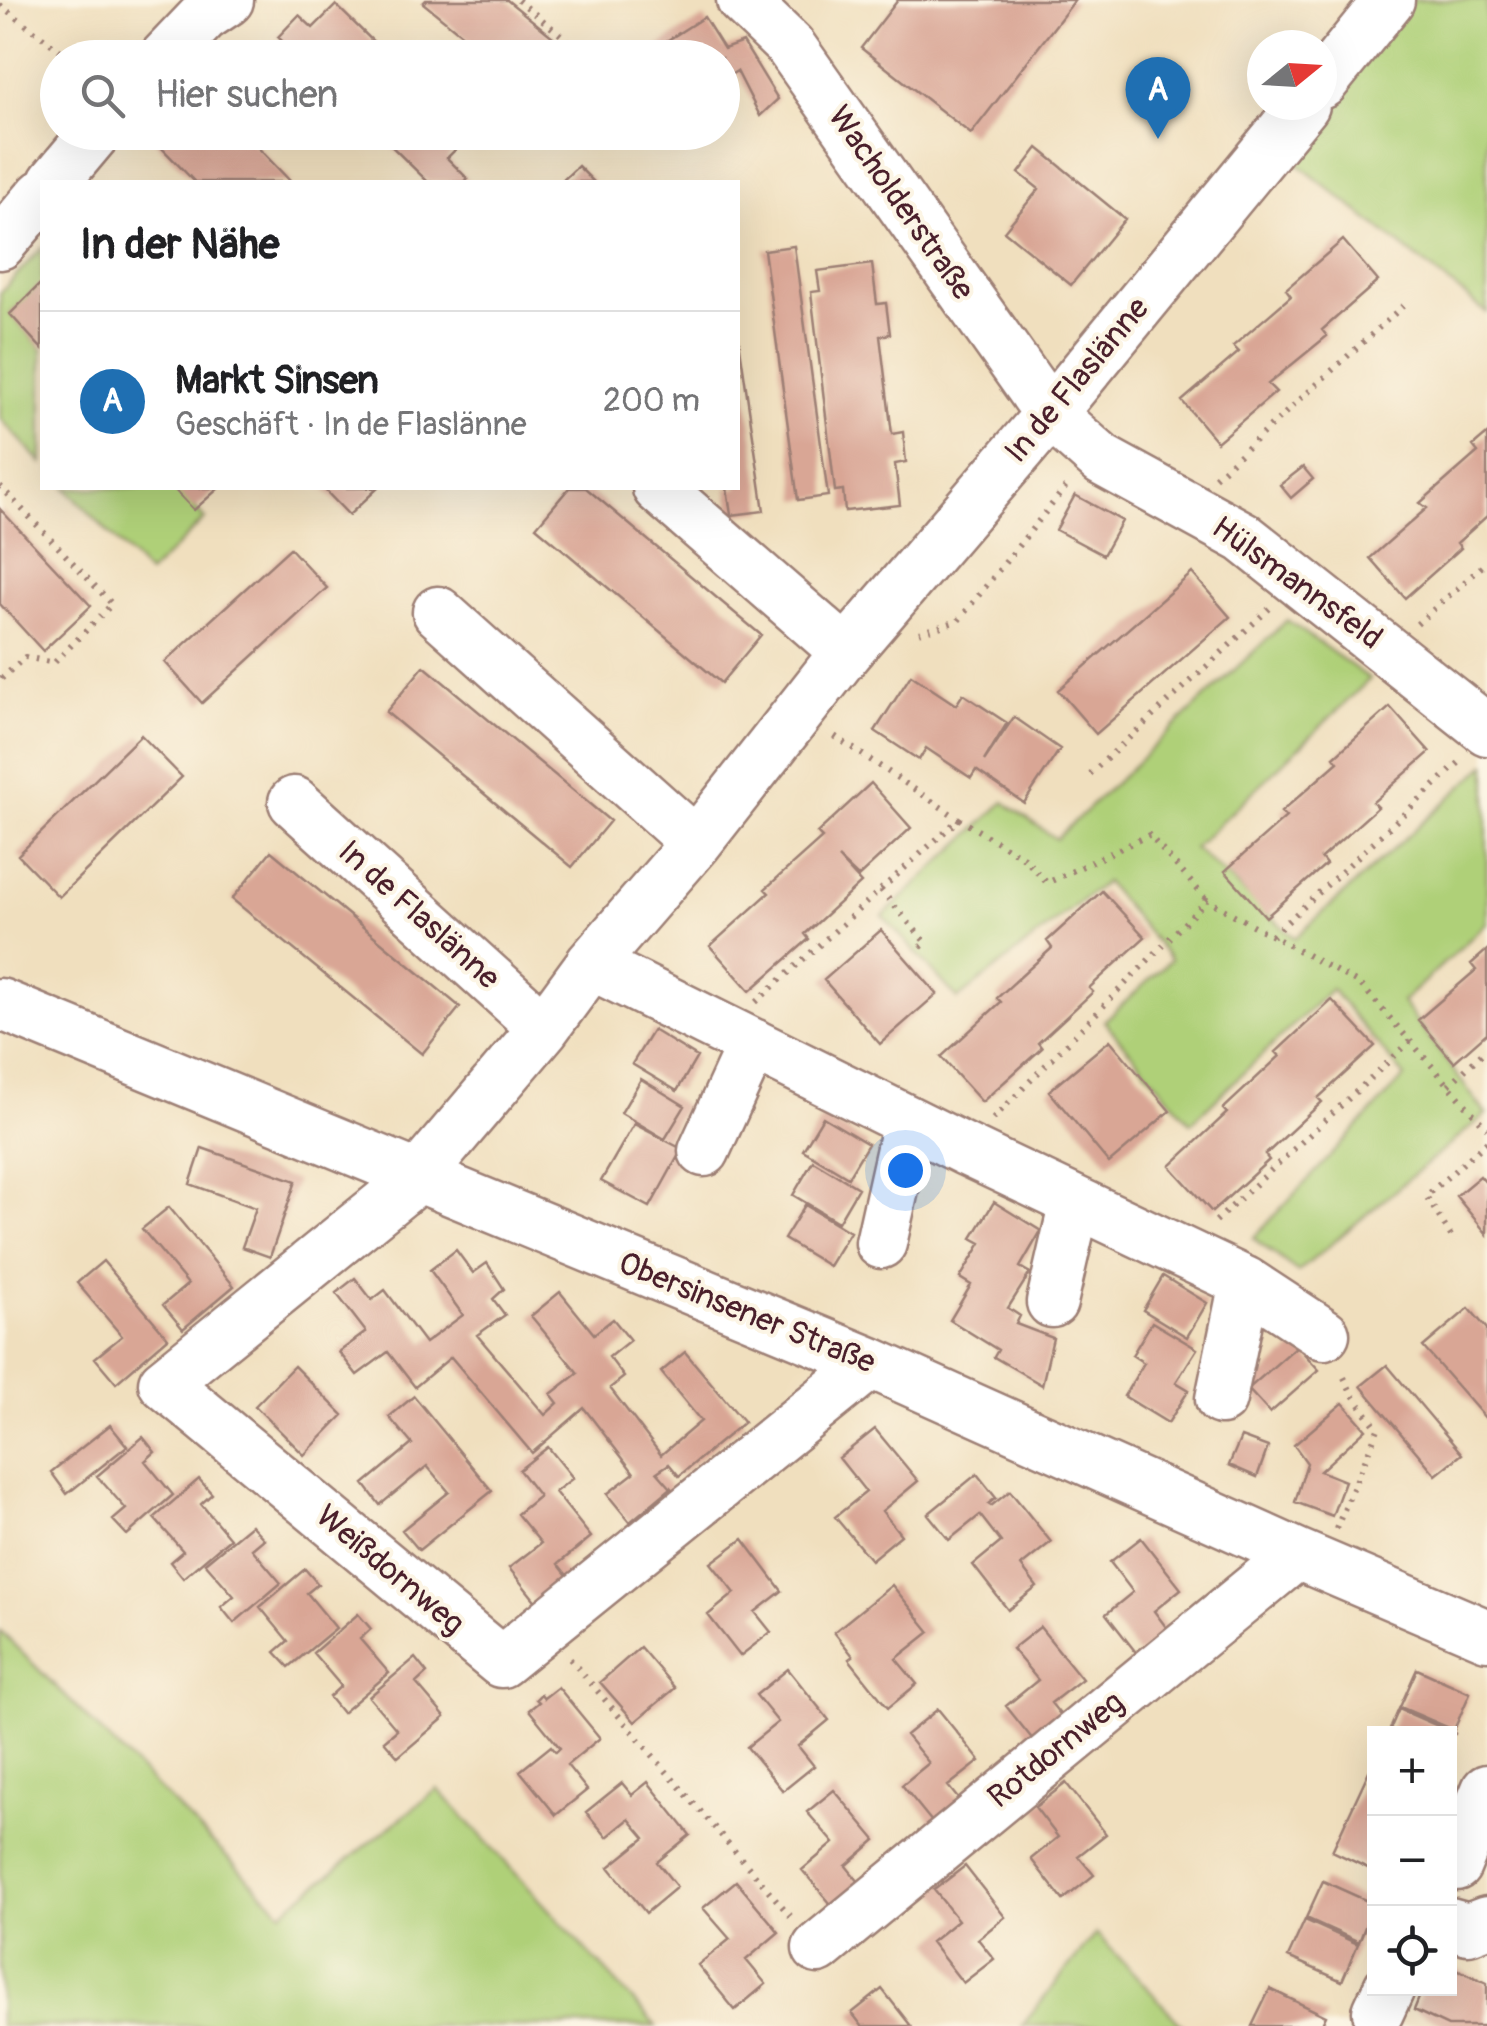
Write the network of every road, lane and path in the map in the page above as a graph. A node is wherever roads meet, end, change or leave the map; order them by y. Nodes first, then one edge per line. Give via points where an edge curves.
1 (228, 0) edge
2 (518, 0) edge
3 (742, 0) edge
4 (1390, 0) edge
5 (0, 5) edge
6 (46, 40) edge
7 (181, 40) edge
8 (567, 40) edge
9 (1337, 65) edge
10 (1292, 120) edge
11 (81, 150) edge
12 (56, 180) edge
13 (40, 198) edge
14 (0, 244) edge
15 (1405, 304) dead end
16 (1050, 414) junction
17 (1094, 453) junction
18 (0, 486) edge
19 (660, 490) edge
20 (1184, 505) junction
21 (1487, 562) edge
22 (1303, 584) junction
23 (438, 612) dead end
24 (911, 633) dead end
25 (1387, 649) junction
26 (846, 652) junction
27 (0, 680) edge
28 (800, 712) junction
29 (1477, 743) edge
30 (1090, 774) dead end
31 (294, 802) dead end
32 (959, 819) junction
33 (696, 843) junction
34 (880, 890) junction
35 (1207, 900) junction
36 (1272, 936) junction
37 (916, 951) dead end
38 (591, 964) junction
39 (0, 1004) edge
40 (544, 1028) junction
41 (740, 1038) junction
42 (1412, 1040) junction
43 (1487, 1048) edge
44 (1449, 1085) junction
45 (908, 1122) junction
46 (1487, 1129) edge
47 (1487, 1142) edge
48 (966, 1150) junction
49 (704, 1151) dead end
50 (417, 1178) junction
51 (1075, 1202) junction
52 (1451, 1236) dead end
53 (880, 1243) dead end
54 (1181, 1252) junction
55 (1245, 1282) junction
56 (1052, 1302) dead end
57 (1324, 1334) joint
58 (870, 1363) junction
59 (1221, 1398) dead end
60 (1316, 1542) junction
61 (543, 1628) junction
62 (1487, 1635) edge
63 (1487, 1790) edge
64 (1464, 1869) edge
65 (1487, 1922) edge
66 (1457, 1926) edge
67 (818, 1948) joint

1 - 7 street
2 - 8 path
3 - 16 street, Wacholderstraße via 790,46
4 - 9 street
5 - 6 path
10 - 16 street, In de Flaslänne
11 - 12 street
13 - 14 street
15 - 20 path
16 - 17 street, Hülsmannsfeld
16 - 26 street, In de Flaslänne
17 - 20 street, Hülsmannsfeld
17 - 24 path via 958,621
18 - 27 path via 112,604 54,662 25,657
19 - 26 street
20 - 22 street, Hülsmannsfeld via 1242,537
21 - 25 path
22 - 25 street, Hülsmannsfeld
22 - 30 path
23 - 33 street
25 - 29 street, Hülsmannsfeld
26 - 28 street, In de Flaslänne
28 - 32 path
28 - 33 street, In de Flaslänne
29 - 36 path
31 - 40 street, In de Flaslänne
32 - 34 path
32 - 35 path via 1024,858 1048,883 1149,835
33 - 38 street, In de Flaslänne
34 - 37 path via 926,943
34 - 41 path
35 - 36 path
35 - 48 path
36 - 42 path via 1361,985
38 - 40 street, In de Flaslänne
38 - 41 street
39 - 50 street, Obersinsener Straße
40 - 50 street, In de Flaslänne
41 - 45 street
41 - 49 street
42 - 44 path
42 - 54 path
43 - 44 path
44 - 46 path
45 - 48 street
45 - 53 street
47 - 52 path via 1426,1196
48 - 51 street
50 - 58 street, Obersinsener Straße
50 - 61 street, Weißdornweg via 164,1383 501,1662
51 - 54 street
51 - 56 street
54 - 55 street
55 - 57 street
55 - 59 street
57 - 60 path via 1352,1394 1378,1429
58 - 60 street, Obersinsener Straße
58 - 61 street, Weißdornweg
60 - 62 street, Obersinsener Straße
60 - 67 street, Rotdornweg
61 - 67 path
63 - 64 street
65 - 66 street via 1468,1930

